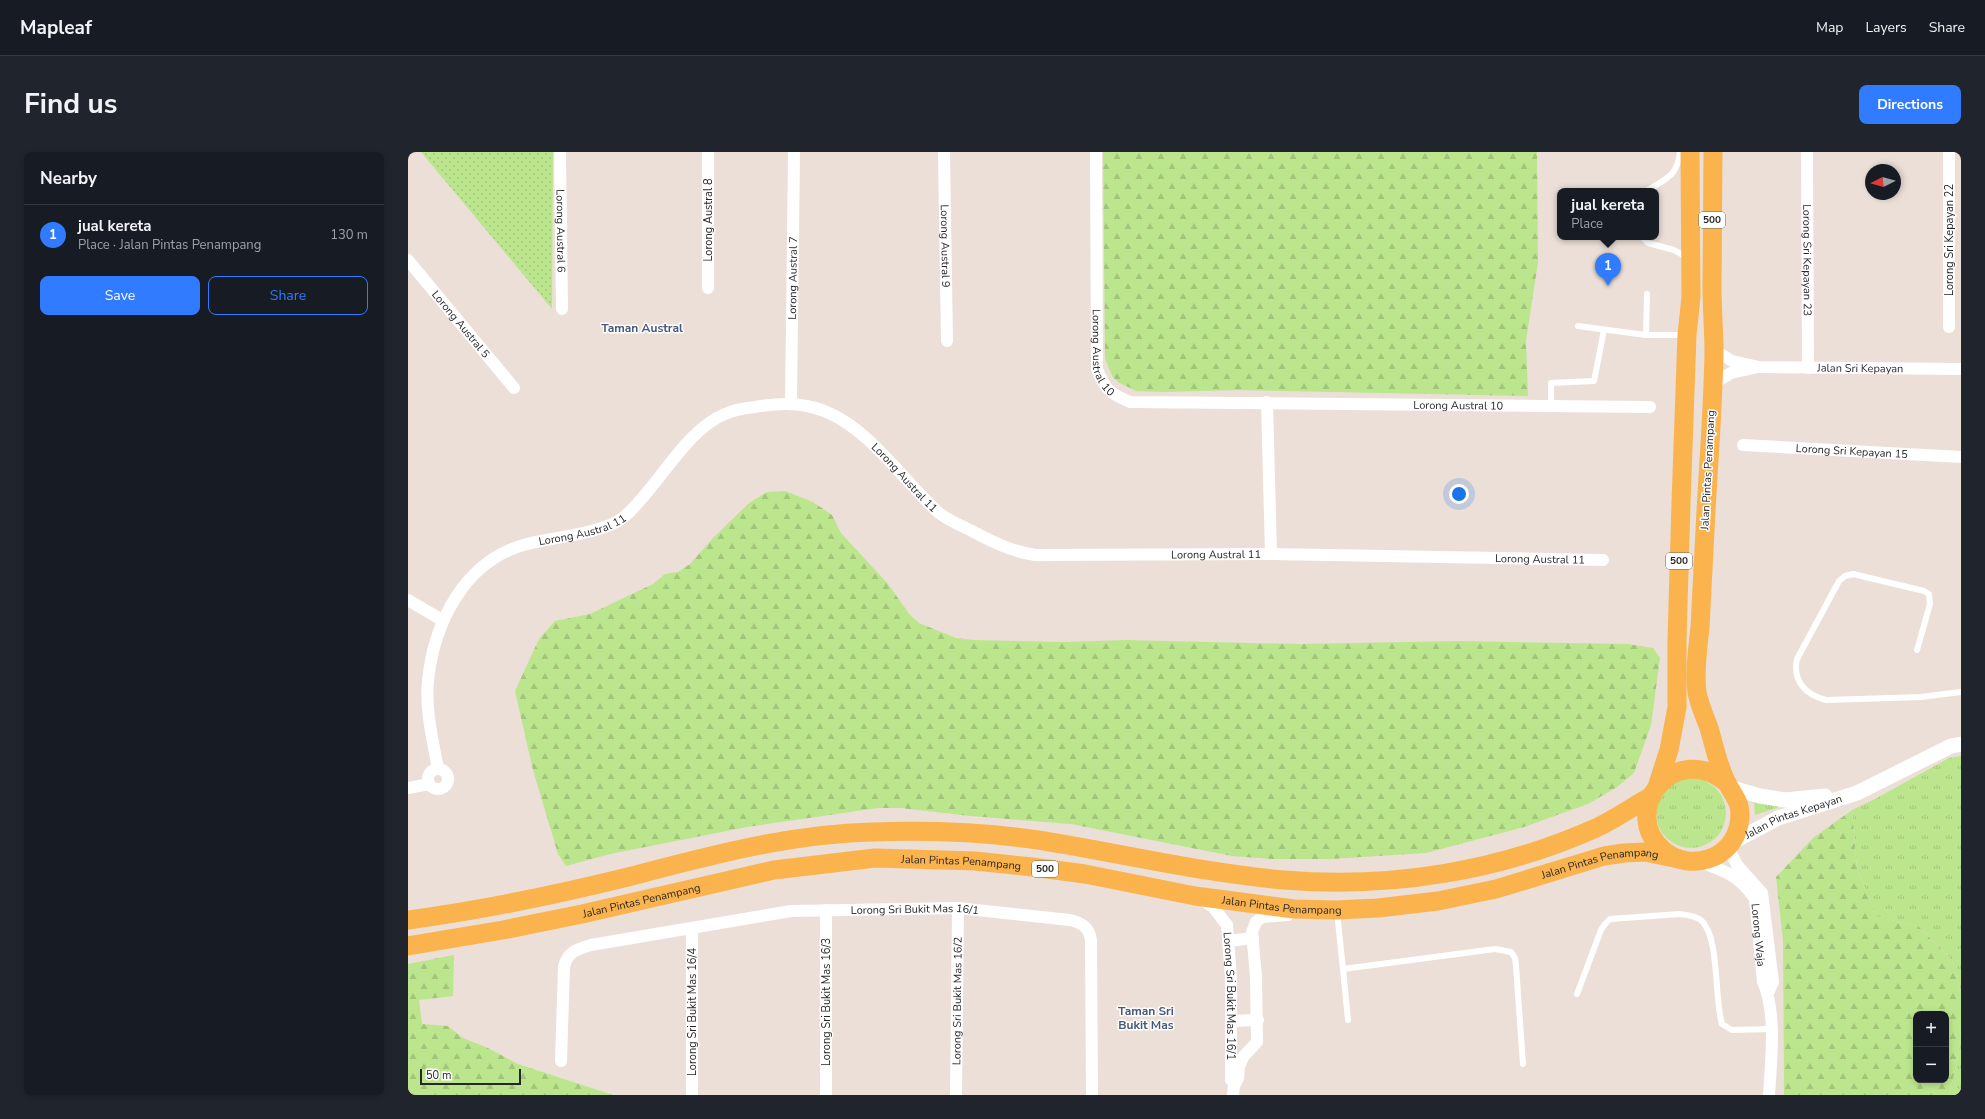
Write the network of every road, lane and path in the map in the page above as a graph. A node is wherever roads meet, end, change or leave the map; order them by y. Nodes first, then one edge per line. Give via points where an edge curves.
1 (560, 152) edge
2 (708, 152) edge
3 (794, 152) edge
4 (944, 152) edge
5 (1096, 152) edge
6 (1680, 152) edge
7 (1690, 152) edge
8 (1713, 152) edge
9 (1807, 152) edge
10 (1949, 152) edge
11 (1652, 188) edge
12 (1645, 240) edge
13 (1690, 258) junction
14 (408, 260) edge
15 (708, 288) dead end
16 (1712, 289) junction
17 (1647, 294) dead end
18 (1691, 297) junction
19 (562, 309) dead end
20 (1578, 326) dead end
21 (1949, 327) dead end
22 (1604, 330) junction
23 (1646, 335) junction
24 (1687, 335) junction
25 (947, 340) dead end
26 (1714, 350) junction
27 (1759, 367) junction
28 (1808, 368) junction
29 (1961, 369) edge
30 (1712, 384) junction
31 (514, 388) dead end
32 (1267, 402) junction
33 (792, 403) junction
34 (1551, 405) junction
35 (1650, 407) dead end
36 (1743, 445) dead end
37 (1961, 457) edge
38 (1271, 554) junction
39 (1603, 560) dead end
40 (408, 600) edge
41 (442, 620) junction
42 (1916, 650) dead end
43 (1961, 692) edge
44 (1961, 744) edge
45 (438, 769) junction
46 (428, 784) junction
47 (1729, 785) junction
48 (408, 788) edge
49 (1655, 790) junction
50 (1857, 793) junction
51 (1730, 845) junction
52 (1679, 859) junction
53 (1698, 862) junction
54 (1195, 896) junction
55 (958, 908) junction
56 (1294, 909) junction
57 (826, 910) junction
58 (1336, 910) junction
59 (408, 920) edge
60 (692, 929) junction
61 (1253, 938) junction
62 (1229, 941) junction
63 (408, 946) edge
64 (1343, 969) junction
65 (1768, 993) junction
66 (1578, 994) dead end
67 (1258, 1020) junction
68 (1348, 1020) dead end
69 (1231, 1021) junction
70 (1771, 1029) junction
71 (561, 1061) dead end
72 (1523, 1064) dead end
73 (1233, 1091) edge
74 (692, 1095) edge
75 (826, 1095) edge
76 (956, 1095) edge
77 (1092, 1095) edge
78 (1768, 1095) edge

1 - 19 street, Lorong Austral 6
2 - 15 street, Lorong Austral 8
3 - 33 street, Lorong Austral 7
4 - 25 street, Lorong Austral 9
5 - 32 street, Lorong Austral 10 via 1097,369 1103,384 1115,396 1130,402
6 - 11 lane via 1679,165 1673,174
7 - 13 main road, 500
8 - 16 main road, Jalan Pintas Penampang / 500
9 - 28 street, Lorong Sri Kepayan 23
10 - 21 street, Lorong Sri Kepayan 22
12 - 13 lane
13 - 18 main road, 500
14 - 31 street, Lorong Austral 5
16 - 18 main road via 1702,289
16 - 26 main road, Jalan Pintas Penampang / 500
17 - 23 lane
18 - 24 main road, 500
20 - 22 lane
22 - 23 lane
22 - 34 lane via 1594,381 1551,383
23 - 24 lane
24 - 49 main road, 500 via 1677,640 1678,708 1669,750
26 - 27 street, Jalan Sri Kepayan via 1732,361
26 - 30 main road, Jalan Pintas Penampang / 500
27 - 28 street, Jalan Sri Kepayan
27 - 30 street, Jalan Sri Kepayan via 1731,373
28 - 29 street, Jalan Sri Kepayan
30 - 47 main road, Jalan Pintas Penampang / 500 via 1696,692
32 - 34 street, Lorong Austral 10
32 - 38 street
33 - 38 street, Lorong Austral 11 via 829,413 846,423 867,439 942,515 1007,549 1035,555
33 - 41 street, Lorong Austral 11 via 740,409 724,414 707,424 614,524 526,544 497,556 479,568 467,581
34 - 35 street, Lorong Austral 10
36 - 37 street, Lorong Sri Kepayan 15
38 - 39 street, Lorong Austral 11
40 - 41 street
41 - 45 street, Lorong Austral 11 via 428,682 429,710
42 - 43 lane via 1930,604 1929,594 1853,574 1844,576 1839,581 1797,659 1797,675 1799,683 1807,691 1826,700 1921,697
44 - 50 street, Jalan Pintas Kepayan via 1951,746
45 - 46 street via 430,773 427,778
45 - 46 street via 447,774 446,785 438,790
46 - 48 street
47 - 49 main road via 1709,771 1690,769 1671,775
47 - 50 street, Jalan Pintas Kepayan via 1760,796 1785,800
47 - 51 main road, 500 via 1739,806 1740,816 1736,834
49 - 52 main road, 500 via 1648,815 1652,834 1663,849
49 - 59 main road via 1598,827 1513,858 1458,871 1374,881 1333,882 1250,876 1034,840 949,833 871,832 766,843 498,906
50 - 51 street, Jalan Pintas Kepayan via 1778,818
51 - 53 main road, 500 via 1717,856
51 - 65 street, Lorong Waja via 1737,865 1762,893 1773,982
52 - 53 main road, 500
52 - 58 main road, Jalan Pintas Penampang / 500 via 1645,852 1624,853 1604,856 1504,887 1438,901
53 - 65 street, Lorong Waja via 1733,875 1749,888 1755,899 1763,982
54 - 56 main road, Jalan Pintas Penampang / 500
54 - 62 street, Lorong Sri Bukit Mas 16/1 via 1222,916 1227,925
54 - 63 main road, Jalan Pintas Penampang / 500 via 1085,874 1032,867 975,861 875,858 774,870 496,932
55 - 57 street, Lorong Sri Bukit Mas 16/1
55 - 76 street, Lorong Sri Bukit Mas 16/2
55 - 77 street, Lorong Sri Bukit Mas 16/1 via 1070,920 1079,922 1090,932
56 - 58 main road, Jalan Pintas Penampang / 500
56 - 61 street, Lorong Sri Bukit Mas 16/1 via 1288,915 1262,917 1256,922 1252,932
57 - 60 street, Lorong Sri Bukit Mas 16/1 via 791,910
57 - 75 street, Lorong Sri Bukit Mas 16/3
58 - 64 lane
60 - 71 street, Lorong Sri Bukit Mas 16/1 via 591,945 575,950 565,960
60 - 74 street, Lorong Sri Bukit Mas 16/4
61 - 62 street
61 - 67 street, Lorong Sri Bukit Mas 16/1
62 - 69 street, Lorong Sri Bukit Mas 16/1
64 - 68 lane
64 - 72 lane via 1495,949 1511,952 1516,966
65 - 70 street, Lorong Waja
66 - 70 lane via 1601,930 1610,919 1680,914 1692,916 1701,920 1710,935 1722,1024 1732,1030
67 - 69 street
67 - 73 street, Lorong Sri Bukit Mas 16/1 via 1257,1042 1243,1057
69 - 73 street, Lorong Sri Bukit Mas 16/1
70 - 78 street, Lorong Waja

